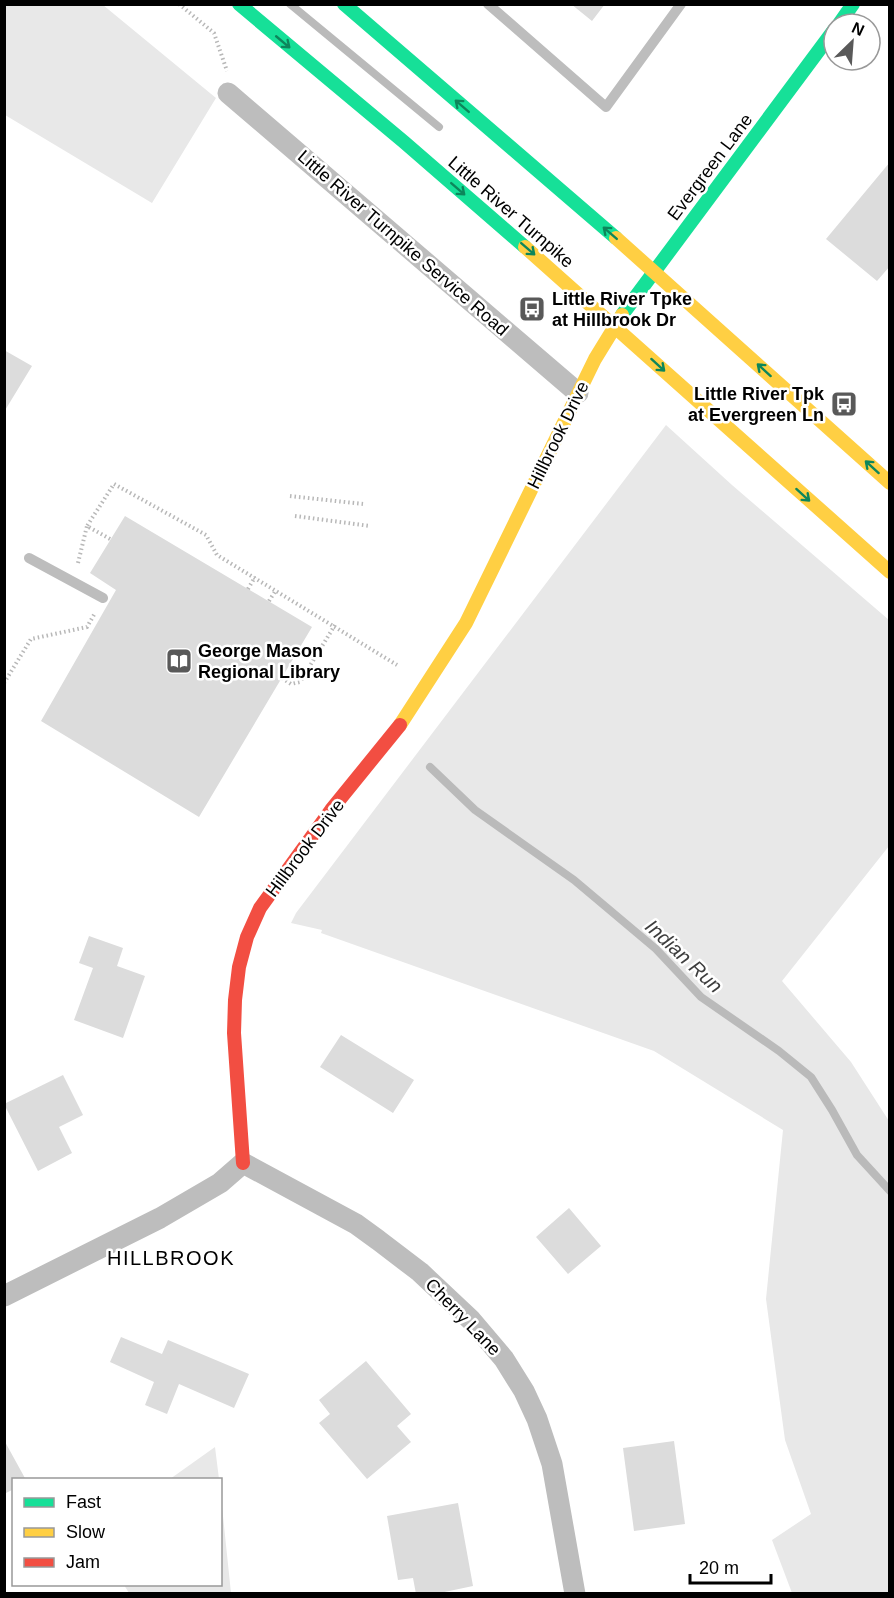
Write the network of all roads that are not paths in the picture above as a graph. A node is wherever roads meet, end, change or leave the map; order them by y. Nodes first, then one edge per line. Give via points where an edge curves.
1 (238, 4) edge
2 (488, 4) edge
3 (681, 4) edge
4 (347, 5) edge
5 (822, 46) edge
6 (228, 93) road end
7 (655, 272) junction
8 (614, 326) junction
9 (578, 393) junction
10 (890, 483) edge
11 (29, 558) dead end
12 (890, 572) edge
13 (103, 598) road end
14 (243, 1163) junction
15 (4, 1296) edge
16 (575, 1593) edge

1 -> 8 main road, Little River Turnpike via 404,142
2 - 3 lane via 606,107
7 -> 4 main road
5 - 7 main road, Evergreen Lane
6 - 9 street, Little River Turnpike Service Road
7 - 8 main road, Evergreen Lane
10 -> 7 main road
8 - 9 main road, Hillbrook Drive
8 -> 12 main road, Little River Turnpike
9 - 14 main road, Hillbrook Drive via 466,623 398,729 325,819 251,924 241,952 235,994 235,1078
11 - 13 lane
14 - 15 street via 220,1183 160,1218
14 - 16 street, Cherry Lane via 378,1240 420,1272 471,1320 504,1359 537,1419 552,1464

